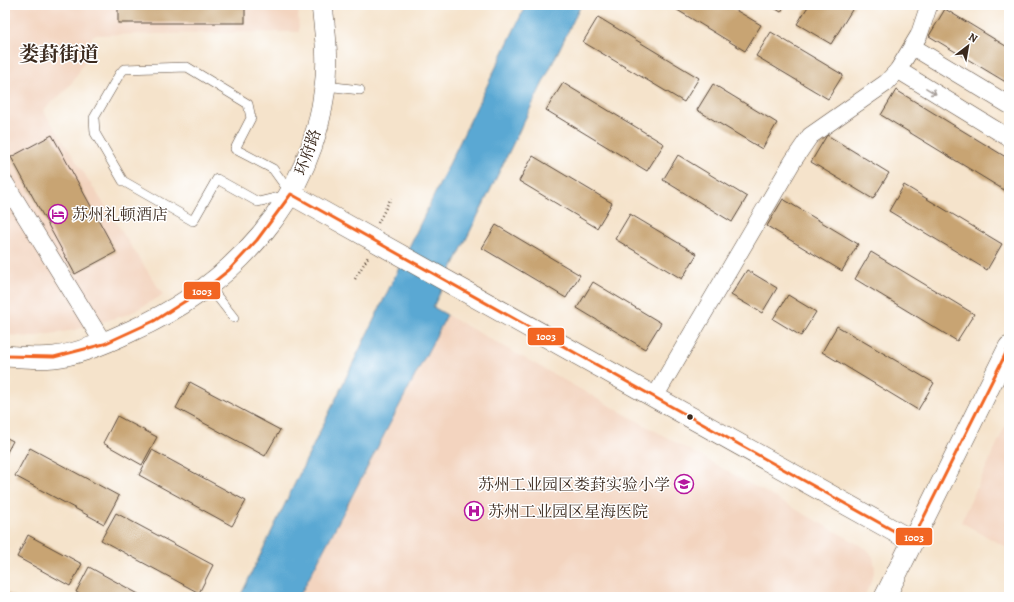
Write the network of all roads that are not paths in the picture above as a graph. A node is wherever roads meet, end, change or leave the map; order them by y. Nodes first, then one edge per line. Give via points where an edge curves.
1 (322, 5) edge
2 (929, 5) edge
3 (912, 47) junction
4 (898, 70) junction
5 (326, 86) junction
6 (360, 90) dead end
7 (1009, 105) edge
8 (1009, 138) edge
9 (5, 183) edge
10 (291, 194) junction
11 (209, 286) junction
12 (234, 318) dead end
13 (104, 344) junction
14 (1009, 347) edge
15 (5, 356) edge
16 (654, 398) junction
17 (912, 541) junction
18 (885, 597) edge

1 - 5 street, 环府路
2 - 3 street
3 - 4 street
3 - 7 street
4 -> 8 street
4 - 16 street via 886,83 810,136
5 - 6 lane
5 - 10 street, 环府路 via 308,155
9 - 13 street
10 - 10 lane via 273,170 234,149 251,118 248,104 187,67 124,69 94,118 95,133 123,181 193,221 217,179 258,202
10 - 11 street, 环府路 via 257,240 229,270
10 - 16 street
11 - 12 lane
11 - 13 street, 环府路 via 154,321
13 - 15 street, 环府路 via 54,357
14 - 17 street
16 - 17 street
17 - 18 street

